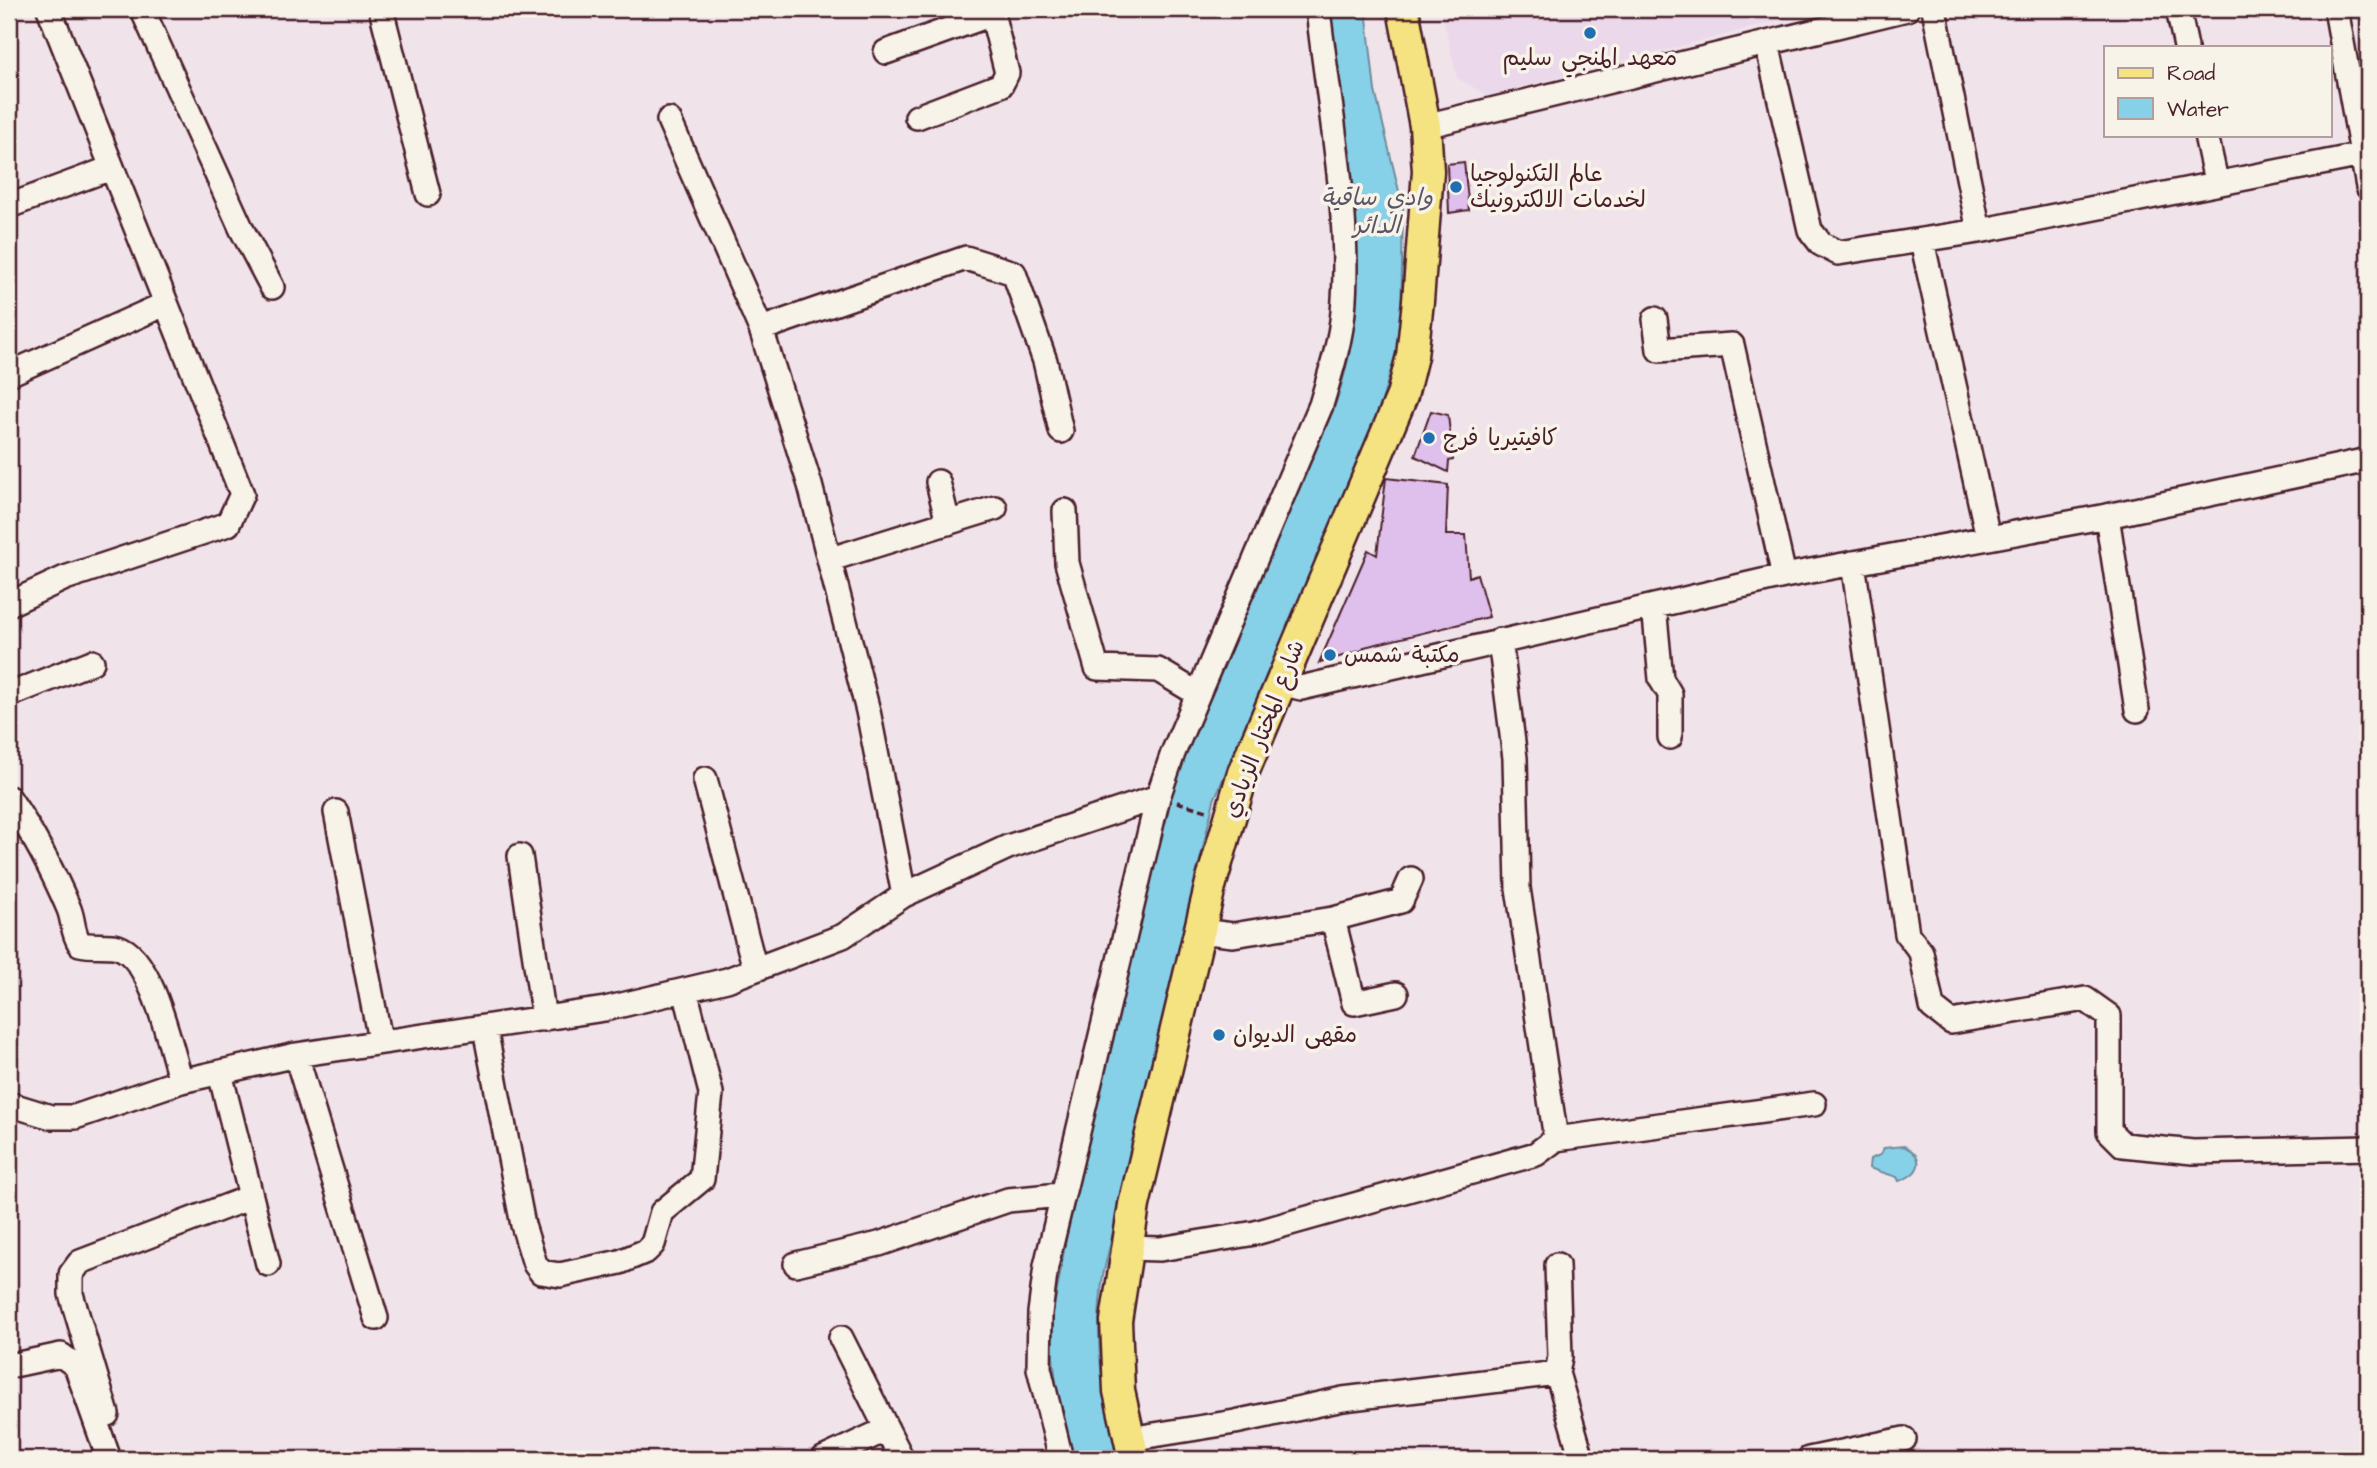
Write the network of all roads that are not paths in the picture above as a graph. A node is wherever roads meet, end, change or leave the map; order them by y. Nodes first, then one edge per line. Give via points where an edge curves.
1 (49, 9) edge
2 (142, 9) edge
3 (381, 9) edge
4 (1318, 9) edge
5 (1403, 9) edge
6 (1907, 9) edge
7 (1934, 9) edge
8 (2178, 9) edge
9 (2336, 9) edge
10 (992, 11) edge
11 (1767, 44) junction
12 (2186, 46) edge
13 (886, 52) dead end
14 (917, 117) dead end
15 (668, 120) dead end
16 (1425, 126) junction
17 (2206, 136) edge
18 (2362, 155) junction
19 (111, 168) junction
20 (2216, 181) junction
21 (2368, 187) edge
22 (428, 194) dead end
23 (9, 206) edge
24 (1979, 231) junction
25 (1922, 241) junction
26 (272, 287) dead end
27 (165, 304) junction
28 (1655, 319) dead end
29 (761, 329) junction
30 (9, 374) edge
31 (1061, 431) dead end
32 (2368, 460) edge
33 (938, 482) dead end
34 (995, 508) dead end
35 (1065, 511) dead end
36 (2107, 516) junction
37 (948, 523) junction
38 (1988, 537) junction
39 (831, 559) junction
40 (1853, 563) junction
41 (1784, 576) junction
42 (9, 604) edge
43 (1654, 606) junction
44 (1500, 640) junction
45 (92, 662) dead end
46 (1281, 683) junction
47 (1198, 694) junction
48 (9, 695) edge
49 (2137, 709) dead end
50 (1670, 737) dead end
51 (705, 779) dead end
52 (9, 797) edge
53 (1158, 797) junction
54 (336, 812) dead end
55 (520, 856) dead end
56 (1412, 879) dead end
57 (904, 895) junction
58 (1333, 919) junction
59 (1200, 931) junction
60 (755, 969) junction
61 (685, 990) junction
62 (1396, 994) dead end
63 (544, 1019) junction
64 (485, 1029) junction
65 (380, 1040) junction
66 (296, 1055) junction
67 (220, 1073) junction
68 (181, 1081) junction
69 (9, 1104) edge
70 (1814, 1104) dead end
71 (1556, 1139) junction
72 (2368, 1148) edge
73 (1060, 1195) junction
74 (251, 1197) junction
75 (1127, 1248) junction
76 (268, 1264) dead end
77 (796, 1264) dead end
78 (1557, 1265) dead end
79 (376, 1318) dead end
80 (841, 1338) dead end
81 (9, 1366) edge
82 (1557, 1373) junction
83 (107, 1414) dead end
84 (887, 1429) junction
85 (1904, 1439) dead end
86 (1131, 1449) edge
87 (109, 1459) edge
88 (823, 1459) edge
89 (902, 1459) edge
90 (1061, 1459) edge
91 (1582, 1459) edge
92 (1809, 1459) edge

1 - 19 street
2 - 26 street
3 - 22 street
4 - 47 street via 1342,225 1343,312 1321,405
5 - 16 main road, شارع المختار الزيادي
6 - 11 street
7 - 24 street
8 - 12 street
9 - 18 street
10 - 13 street
10 - 14 street via 1007,73 1001,85
11 - 16 street
11 - 25 street via 1810,230 1821,244 1838,253
15 - 29 street
16 - 46 main road, شارع المختار الزيادي via 1428,171 1418,301 1402,396
17 - 20 street
18 - 20 street
18 - 21 street
19 - 23 street
19 - 27 street
20 - 24 street
24 - 25 street
25 - 38 street
27 - 30 street
27 - 42 street via 242,494 228,524 65,578
28 - 41 street via 1658,350 1732,345
29 - 31 street via 966,258 991,265 1014,274 1045,361
29 - 39 street
32 - 36 street
33 - 37 street
34 - 37 street
35 - 47 street via 1067,563 1097,668 1158,670
36 - 38 street
36 - 49 street
37 - 39 street
38 - 40 street
39 - 57 street via 868,711
40 - 41 street
40 - 72 street via 1908,934 1921,952 1932,1007 1951,1021 2085,999 2109,1016 2109,1131 2123,1145 2193,1152
41 - 43 street
43 - 44 street
43 - 50 street via 1661,679 1670,694
44 - 46 street via 1301,688
44 - 71 street via 1515,758 1518,888
45 - 48 street
46 - 59 main road, شارع المختار الزيادي via 1242,773
47 - 53 street
51 - 60 street
52 - 68 street via 38,839 80,944 118,947 138,964 152,989
53 - 57 street via 1008,847
53 - 73 street
54 - 65 street
55 - 63 street
56 - 58 street via 1401,901
57 - 60 street via 843,936
58 - 59 street via 1233,935
58 - 62 street via 1354,1003
59 - 75 main road, شارع المختار الزيادي
60 - 61 street
61 - 63 street
61 - 64 street via 711,1093 703,1151 705,1174 662,1212 653,1244 646,1251 620,1262 560,1275 541,1272 528,1244
63 - 64 street
64 - 65 street
65 - 66 street
66 - 67 street
66 - 79 street
67 - 68 street
67 - 74 street
68 - 69 street via 75,1117 51,1117
70 - 71 street
71 - 75 street via 1536,1154 1279,1227 1160,1249
73 - 77 street via 1009,1200 878,1244
73 - 90 street via 1044,1278 1039,1368
74 - 76 street
74 - 83 street via 80,1262 71,1274 71,1294
75 - 86 main road, شارع المختار الزيادي via 1115,1353
78 - 82 street
80 - 84 street
81 - 87 street via 61,1354 76,1366
82 - 86 street via 1343,1399
82 - 91 street
84 - 88 street
84 - 89 street
85 - 92 street

